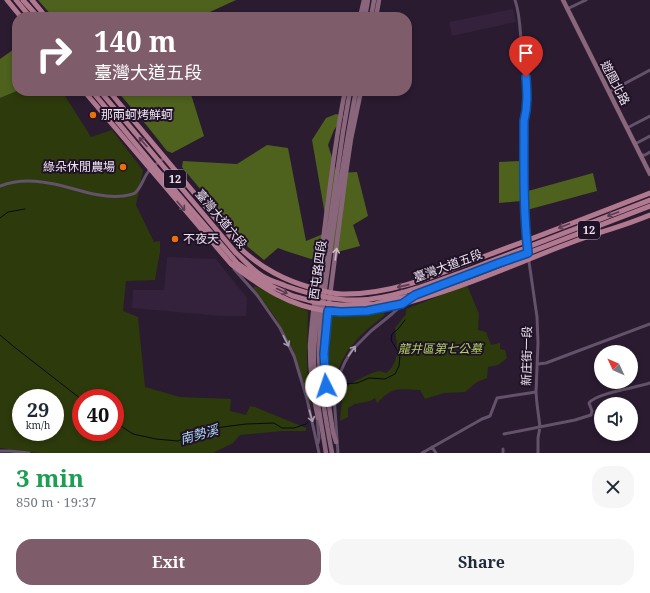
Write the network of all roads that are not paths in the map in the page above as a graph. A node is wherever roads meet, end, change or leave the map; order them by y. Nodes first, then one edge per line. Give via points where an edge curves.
1 (7, 0) edge
2 (16, 0) edge
3 (24, 0) edge
4 (32, 0) edge
5 (364, 0) edge
6 (368, 0) edge
7 (374, 0) edge
8 (379, 0) edge
9 (515, 0) edge
10 (563, 0) edge
11 (586, 0) edge
12 (567, 9) junction
13 (17, 12) edge
14 (26, 12) edge
15 (34, 12) edge
16 (42, 12) edge
17 (361, 12) edge
18 (366, 12) edge
19 (372, 12) edge
20 (377, 12) edge
21 (650, 70) edge
22 (609, 92) junction
23 (88, 96) edge
24 (96, 96) edge
25 (104, 96) edge
26 (113, 96) edge
27 (344, 96) edge
28 (349, 96) edge
29 (355, 96) edge
30 (360, 96) edge
31 (650, 116) edge
32 (627, 128) junction
33 (342, 132) junction
34 (650, 136) edge
35 (351, 140) junction
36 (635, 144) junction
37 (650, 152) edge
38 (640, 155) junction
39 (162, 160) junction
40 (333, 165) junction
41 (343, 166) junction
42 (648, 166) edge
43 (152, 168) junction
44 (650, 174) edge
45 (0, 186) edge
46 (650, 193) edge
47 (650, 200) edge
48 (650, 206) edge
49 (650, 215) edge
50 (526, 241) junction
51 (328, 251) junction
52 (527, 251) junction
53 (252, 259) joint
54 (528, 260) junction
55 (237, 262) joint
56 (230, 264) junction
57 (250, 267) joint
58 (316, 289) junction
59 (315, 295) junction
60 (415, 295) junction
61 (330, 298) junction
62 (402, 304) junction
63 (314, 305) junction
64 (328, 311) junction
65 (650, 324) edge
66 (317, 352) junction
67 (538, 364) junction
68 (650, 383) edge
69 (536, 392) junction
70 (316, 408) junction
71 (540, 427) junction
72 (504, 434) dead end
73 (336, 442) junction
74 (318, 445) junction
75 (325, 447) junction
76 (432, 447) junction
77 (0, 451) edge
78 (29, 453) edge
79 (319, 453) edge
80 (326, 453) edge
81 (332, 453) edge
82 (338, 453) edge
83 (422, 453) edge
84 (436, 453) edge
85 (538, 453) edge

1 - 13 main road
2 - 14 main road
3 - 15 main road
4 - 16 main road
5 - 17 street
6 - 18 street
7 - 19 street
8 - 20 street
9 - 50 street, 新庄街一段 via 526,77
10 - 12 street, 遊園北路
11 - 12 street
12 - 22 street, 遊園北路
21 - 22 street
22 - 32 street, 遊園北路
23 - 43 main road, 臺灣大道六段 / 12
24 - 43 main road, 臺灣大道六段 / 12
39 -> 25 main road, 臺灣大道六段 / 12
26 - 39 main road, 臺灣大道六段 / 12
27 - 40 street, 西屯路四段
28 - 33 street, 西屯路四段
29 - 41 street, 西屯路四段
30 - 35 street, 西屯路四段
31 - 32 street
32 - 36 street, 遊園北路
33 - 40 street
33 - 51 street, 西屯路四段
34 - 36 street
35 - 41 street
61 -> 35 street, 西屯路四段
36 - 38 street, 遊園北路
37 - 38 street
38 - 42 street, 遊園北路
39 - 43 street
39 - 53 main road, 臺灣大道六段 / 12
39 - 57 main road, 臺灣大道六段 / 12
40 - 58 street, 西屯路四段
41 - 51 street, 西屯路四段
42 - 44 street, 遊園北路
43 - 45 street via 134,194 121,196 90,194 42,182 26,181
43 - 55 main road, 臺灣大道六段 / 12
43 -> 56 main road, 臺灣大道六段 / 12
46 -> 50 main road, 臺灣大道五段 / 12
47 -> 52 main road, 臺灣大道五段 / 12 via 572,229
48 - 52 main road, 臺灣大道五段 / 12
49 - 54 main road, 臺灣大道五段 / 12
50 - 52 street, 新庄街一段
50 -> 61 main road, 臺灣大道五段 / 12 via 410,284 380,291 341,294
51 - 66 street, 西屯路四段
52 - 54 street, 新庄街一段
52 - 60 main road, 臺灣大道五段 / 12
52 - 61 main road, 臺灣大道五段 / 12 via 381,298
53 - 58 main road, 臺灣大道五段 / 12 via 296,284
54 - 62 main road, 臺灣大道五段 / 12 via 449,290
54 - 67 street, 新庄街一段 via 537,316
55 -> 63 main road, 臺灣大道五段 / 12 via 271,286
56 - 63 main road, 臺灣大道五段 / 12 via 278,296 292,302
56 -> 74 street via 257,295 280,328 294,356
57 - 59 main road, 臺灣大道五段 / 12 via 263,277
58 - 59 street, 西屯路四段
58 - 61 main road, 臺灣大道五段 / 12
59 - 61 main road, 臺灣大道五段 / 12
59 - 63 street, 西屯路四段
60 - 61 main road, 臺灣大道五段 / 12 via 355,306
60 - 62 street
61 - 63 main road, 臺灣大道五段 / 12
61 - 64 street, 西屯路四段
62 - 64 main road, 臺灣大道五段 / 12 via 367,311
73 -> 62 street, 西屯路四段 via 334,396 337,380 345,362 365,336
63 - 64 main road, 臺灣大道五段 / 12
63 - 70 street, 西屯路四段 via 310,360
64 - 73 street, 西屯路四段 via 325,371
65 - 67 street
66 - 75 street, 西屯路四段 via 316,381
66 - 81 street, 西屯路四段
67 - 69 street, 新庄街一段
68 - 71 street via 593,399 589,402 591,415
69 - 71 street, 新庄街一段
69 - 76 street via 497,398 490,416 482,418
70 - 74 street
70 - 75 street, 西屯路四段
71 - 72 street
71 - 85 street, 新庄街一段
73 - 82 street, 西屯路四段
74 - 79 street
75 - 80 street, 西屯路四段
76 - 83 street
76 - 84 street
77 - 78 street

